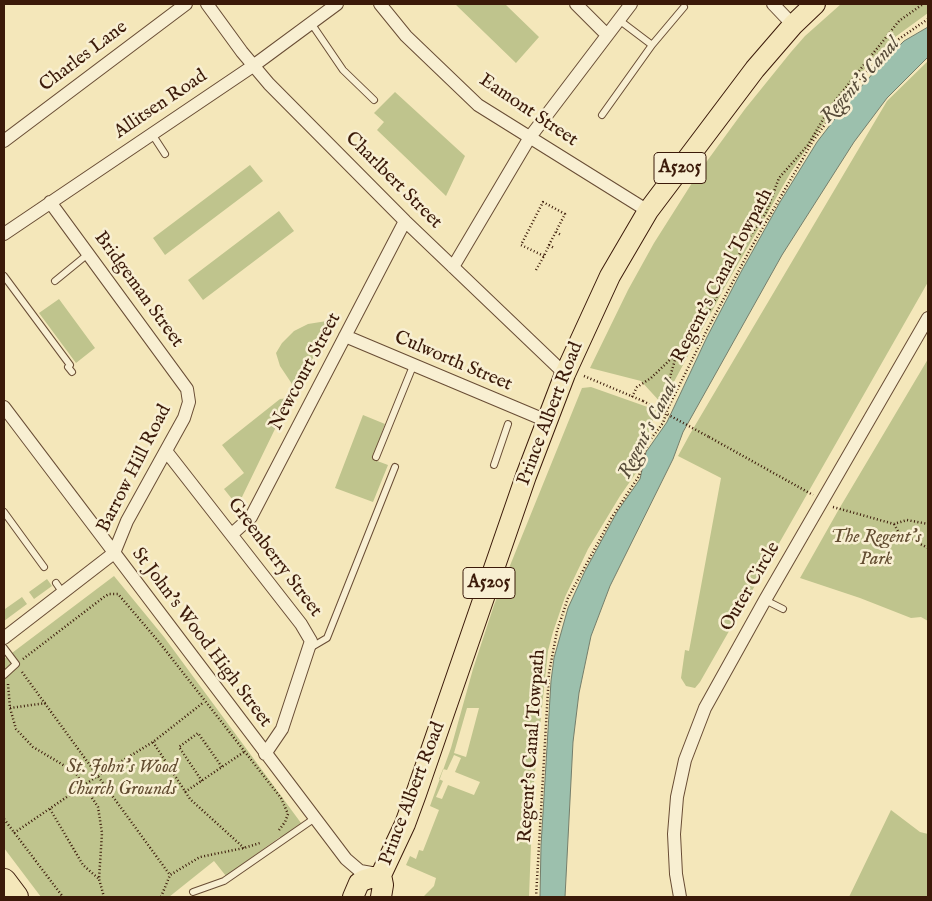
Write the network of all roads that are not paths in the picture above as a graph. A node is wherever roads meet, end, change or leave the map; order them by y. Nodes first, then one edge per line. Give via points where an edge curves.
1 (186, 4) edge
2 (207, 4) edge
3 (337, 4) edge
4 (380, 4) edge
5 (576, 4) edge
6 (631, 4) edge
7 (773, 4) edge
8 (815, 4) edge
9 (684, 7) dead end
10 (619, 20) junction
11 (311, 23) junction
12 (793, 25) junction
13 (607, 35) junction
14 (652, 45) junction
15 (253, 66) junction
16 (374, 100) dead end
17 (602, 115) dead end
18 (152, 134) junction
19 (530, 137) junction
20 (4, 141) edge
21 (166, 154) dead end
22 (50, 202) junction
23 (648, 211) junction
24 (406, 221) junction
25 (4, 234) edge
26 (88, 254) junction
27 (453, 267) junction
28 (4, 276) edge
29 (55, 281) dead end
30 (928, 318) edge
31 (345, 336) junction
32 (413, 366) junction
33 (72, 372) dead end
34 (565, 374) junction
35 (189, 402) joint
36 (4, 406) edge
37 (547, 421) junction
38 (508, 424) dead end
39 (166, 450) junction
40 (376, 458) dead end
41 (494, 465) dead end
42 (396, 467) dead end
43 (4, 512) edge
44 (228, 528) junction
45 (114, 553) junction
46 (44, 567) dead end
47 (765, 600) junction
48 (783, 609) dead end
49 (4, 638) edge
50 (4, 648) edge
51 (309, 649) junction
52 (5, 673) edge
53 (265, 754) junction
54 (315, 818) junction
55 (381, 875) junction
56 (4, 881) edge
57 (193, 892) dead end
58 (16, 897) edge
59 (352, 897) edge
60 (381, 897) edge
61 (680, 897) edge

1 - 20 street, Charles Lane
2 - 15 street, Charlbert Street
3 - 11 street, Allitsen Road
4 - 19 street, Eamont Street via 406,36 478,105
5 - 13 street
6 - 10 street
7 - 12 street
8 - 12 main road, Prince Albert Road / A5205
9 - 14 lane
10 - 13 street
10 - 14 lane
11 - 15 street, Allitsen Road
11 - 16 lane via 343,70
12 - 23 main road, Prince Albert Road / A5205 via 755,69
13 - 19 street
14 - 17 lane
15 - 18 street, Allitsen Road
15 - 24 street, Charlbert Street
18 - 21 lane
18 - 22 street, Allitsen Road
19 - 23 street, Eamont Street
19 - 27 street
22 - 25 street, Allitsen Road
22 - 26 street, Bridgeman Street
23 - 34 main road, Prince Albert Road / A5205 via 610,276
24 - 27 street, Charlbert Street
24 - 31 street, Newcourt Street
26 - 29 lane
26 - 35 street, Bridgeman Street via 187,389
27 - 34 street, Charlbert Street
28 - 33 lane
30 - 47 street, Outer Circle
31 - 32 street, Culworth Street
31 - 44 street, Newcourt Street via 251,517
32 - 37 street, Culworth Street
32 - 40 lane
34 - 37 main road, Prince Albert Road / A5205
35 - 39 street, Barrow Hill Road
36 - 45 street, St John's Wood High Street
37 - 55 main road, Prince Albert Road / A5205 via 419,787
38 - 41 lane
39 - 44 street, Greenberry Street
39 - 45 street, Barrow Hill Road via 127,521
42 - 51 lane via 327,638
43 - 46 lane
44 - 51 street, Greenberry Street via 307,632 311,641
45 - 49 street via 59,588
45 - 53 street, St John's Wood High Street
47 - 48 lane
47 - 61 street, Outer Circle via 705,708 685,760 674,834
50 - 52 lane via 16,664
51 - 53 street, Greenberry Street via 282,729
53 - 54 street, St John's Wood High Street
54 - 55 street, St John's Wood High Street via 346,859 360,871
54 - 57 lane via 224,881
55 - 59 main road, Prince Albert Road via 359,883
55 - 60 main road, Prince Albert Road / A5205
56 - 58 highway

